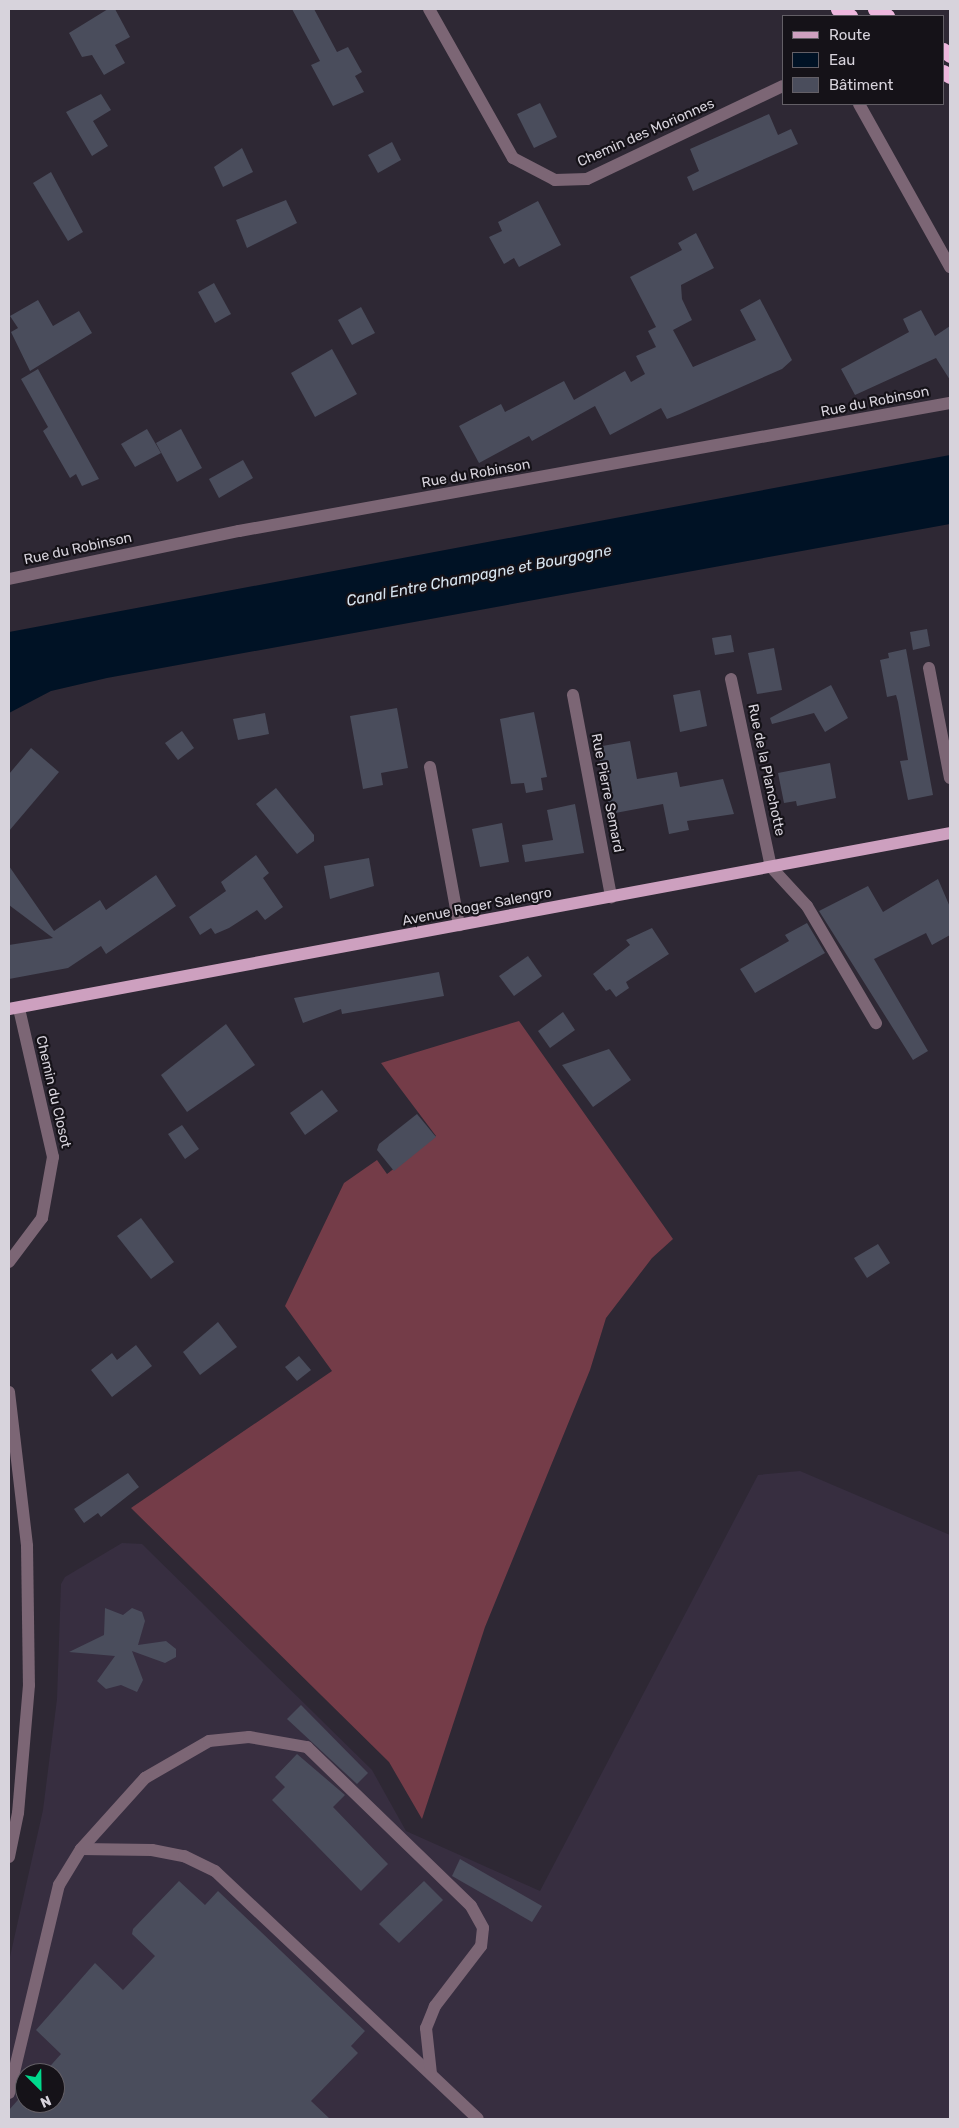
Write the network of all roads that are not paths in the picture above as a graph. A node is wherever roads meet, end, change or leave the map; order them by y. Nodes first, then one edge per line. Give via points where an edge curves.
1 (430, 9) edge
2 (874, 9) edge
3 (885, 15) edge
4 (782, 86) edge
5 (860, 105) edge
6 (950, 267) edge
7 (950, 403) edge
8 (9, 579) edge
9 (929, 668) dead end
10 (731, 679) dead end
11 (573, 695) dead end
12 (430, 767) dead end
13 (950, 778) edge
14 (950, 833) edge
15 (772, 867) junction
16 (611, 897) junction
17 (459, 925) junction
18 (14, 1009) edge
19 (876, 1023) dead end
20 (9, 1262) edge
21 (9, 1392) edge
22 (81, 1849) junction
23 (9, 1857) edge
24 (431, 2074) junction
25 (9, 2093) edge
26 (478, 2119) edge

1 - 4 street, Chemin des Morionnes via 513,158 556,180 588,179
2 - 3 highway
5 - 6 street
7 - 8 street, Rue du Robinson via 239,530
9 - 13 street
10 - 15 street, Rue de la Planchotte
11 - 16 street, Rue Pierre Semard
12 - 17 street
14 - 15 main road, Avenue Roger Salengro
15 - 16 main road, Avenue Roger Salengro
15 - 19 street via 807,906
16 - 17 main road, Avenue Roger Salengro
17 - 18 main road, Avenue Roger Salengro
18 - 20 street, Chemin du Closot via 53,1157 42,1218
21 - 23 street via 27,1546 29,1685 18,1813
22 - 24 street via 152,1850 184,1856 215,1871
22 - 24 street via 145,1778 209,1741 249,1737 307,1747 471,1906 483,1928 481,1946 435,2006 426,2028
22 - 25 street via 59,1885
24 - 26 street

